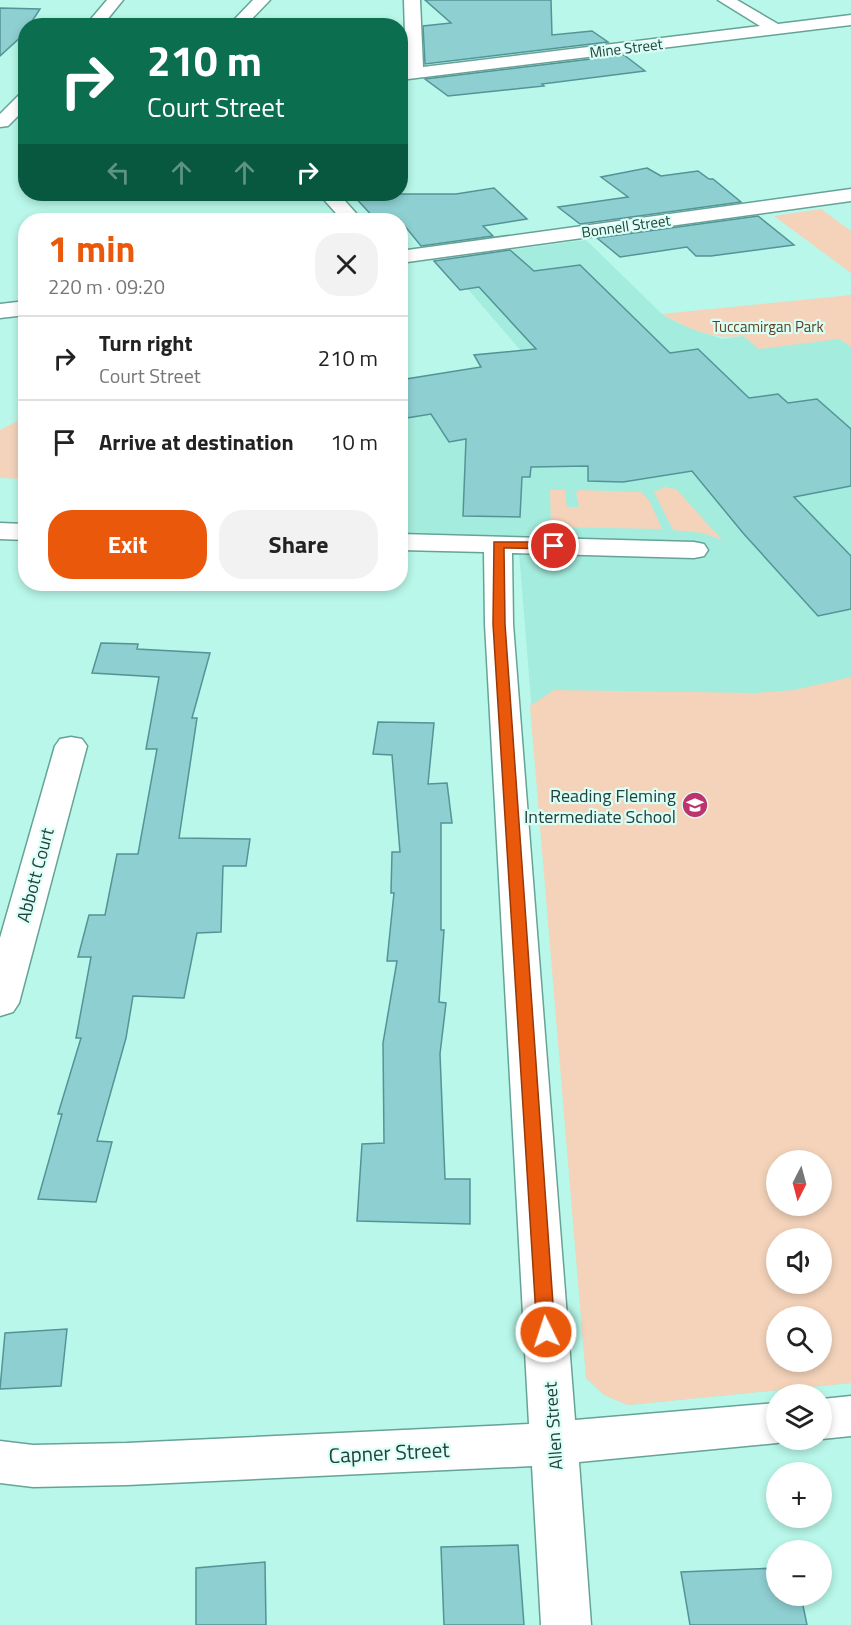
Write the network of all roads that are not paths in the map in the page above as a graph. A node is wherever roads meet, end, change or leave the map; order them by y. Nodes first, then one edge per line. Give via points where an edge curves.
1 (115, 0) edge
2 (262, 0) edge
3 (412, 0) edge
4 (710, 0) edge
5 (726, 0) edge
6 (100, 18) edge
7 (244, 18) edge
8 (851, 20) edge
9 (777, 30) junction
10 (756, 32) junction
11 (408, 74) edge
12 (18, 106) edge
13 (18, 121) edge
14 (1, 123) edge
15 (851, 195) edge
16 (335, 201) edge
17 (346, 213) edge
18 (408, 256) edge
19 (18, 309) edge
20 (0, 311) edge
21 (0, 531) edge
22 (18, 532) edge
23 (408, 542) edge
24 (498, 544) junction
25 (694, 550) dead end
26 (71, 746) dead end
27 (0, 1004) edge
28 (851, 1416) edge
29 (832, 1418) edge
30 (766, 1424) edge
31 (554, 1444) junction
32 (0, 1462) edge
33 (566, 1625) edge

1 - 6 street
2 - 7 street
3 - 11 street
4 - 10 street
5 - 9 street
8 - 9 street, Mine Street
9 - 10 street, Mine Street
10 - 11 street, Mine Street
12 - 14 street
13 - 14 street
15 - 18 street, Bonnell Street
16 - 17 street
19 - 20 street
21 - 22 street
23 - 24 street
24 - 25 street
24 - 31 street, Allen Street via 499,624
26 - 27 street, Abbott Court
28 - 29 street
30 - 31 street, Capner Street
31 - 32 street, Capner Street via 127,1464 33,1466
31 - 33 street, Allen Street

